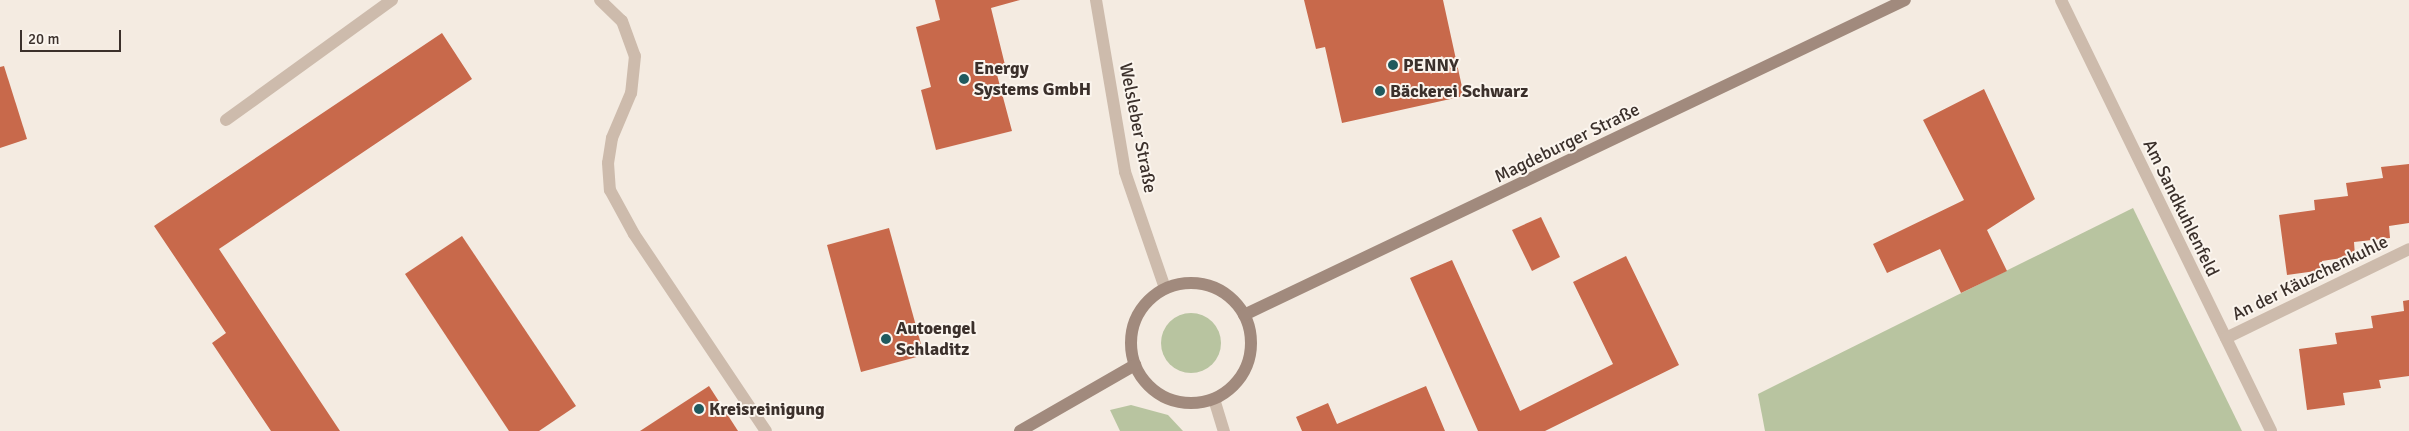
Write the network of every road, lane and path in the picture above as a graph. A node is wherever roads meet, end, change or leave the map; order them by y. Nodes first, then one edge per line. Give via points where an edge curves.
1 (392, 0) edge
2 (600, 0) edge
3 (1096, 0) edge
4 (1904, 0) edge
5 (2061, 0) edge
6 (226, 120) dead end
7 (2409, 249) edge
8 (1165, 288) junction
9 (1244, 314) junction
10 (2226, 338) junction
11 (1135, 365) junction
12 (1214, 399) junction
13 (766, 431) edge
14 (1020, 431) edge
15 (1224, 431) edge
16 (2271, 431) edge

1 - 6 street
2 - 13 street via 622,21 635,56 630,93 612,138 608,163 610,190 634,234
3 - 8 street, Welsleber Straße via 1125,172
4 - 9 main road, Magdeburger Straße
5 - 10 street, Am Sandkuhlenfeld
7 - 10 street, An der Käuzchenkuhle
8 - 9 main road via 1181,283 1202,283 1227,294
8 - 11 main road via 1141,308 1134,323 1130,345
9 - 12 main road via 1251,336 1245,370 1235,385
10 - 16 street, Am Sandkuhlenfeld
11 - 12 main road via 1151,389 1172,401 1198,403
11 - 14 main road
12 - 15 street

